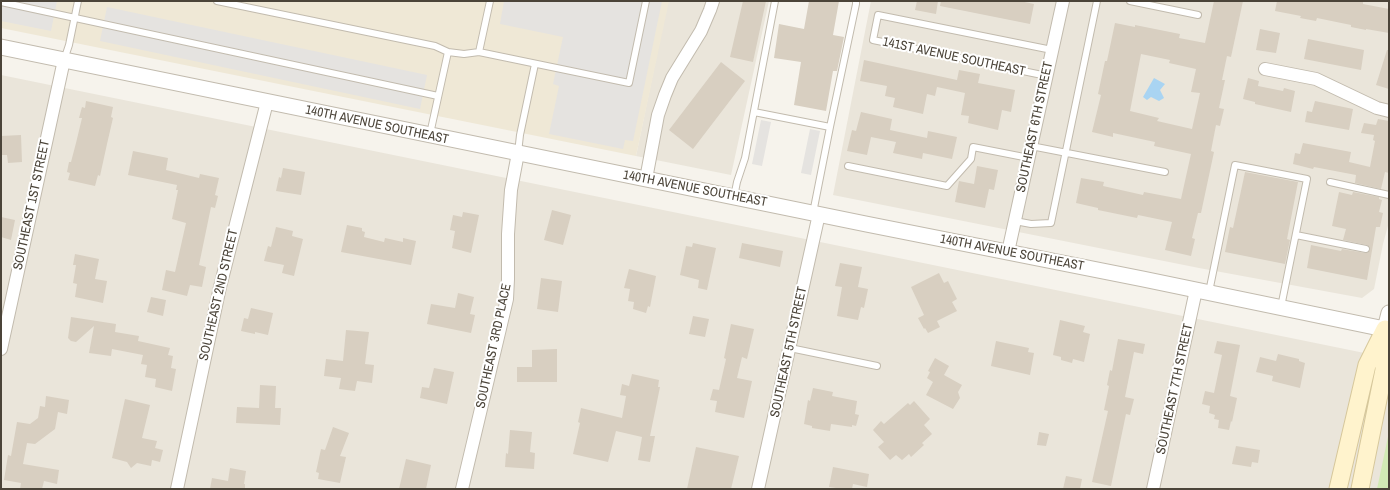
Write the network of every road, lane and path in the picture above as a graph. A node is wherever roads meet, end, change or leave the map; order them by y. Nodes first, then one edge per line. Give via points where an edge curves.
1 (78, 1) edge
2 (217, 1) edge
3 (490, 1) edge
4 (646, 1) edge
5 (713, 1) edge
6 (775, 1) edge
7 (856, 1) edge
8 (1063, 1) edge
9 (1097, 1) edge
10 (1130, 1) edge
11 (1, 2) edge
12 (1198, 15) dead end
13 (74, 18) junction
14 (1, 47) edge
15 (1052, 50) junction
16 (448, 52) junction
17 (479, 52) junction
18 (64, 60) junction
19 (536, 64) junction
20 (1265, 69) dead end
21 (1046, 76) junction
22 (438, 96) junction
23 (267, 102) junction
24 (1389, 111) edge
25 (754, 112) junction
26 (830, 128) junction
27 (430, 135) junction
28 (1030, 152) junction
29 (1066, 152) junction
30 (518, 153) junction
31 (848, 166) dead end
32 (1165, 172) dead end
33 (646, 179) junction
34 (1330, 182) dead end
35 (1389, 195) edge
36 (734, 197) junction
37 (816, 214) junction
38 (1015, 221) junction
39 (1296, 235) junction
40 (1366, 250) dead end
41 (1008, 252) junction
42 (1203, 291) junction
43 (1281, 307) junction
44 (1388, 324) edge
45 (790, 348) junction
46 (1, 349) edge
47 (877, 366) dead end
48 (177, 489) edge
49 (462, 489) edge
50 (758, 489) edge
51 (1153, 489) edge
52 (1338, 489) edge
53 (1360, 489) edge

1 - 13 lane
2 - 16 lane via 435,46
3 - 17 lane
4 - 19 lane via 629,83
5 - 33 street via 701,31 672,78 665,95 658,115
6 - 25 lane
7 - 26 lane
8 - 15 street, SOUTHEAST 6TH STREET
9 - 29 lane
10 - 12 lane
11 - 13 lane
13 - 18 lane
13 - 22 lane
14 - 18 street, 140TH AVENUE SOUTHEAST
15 - 21 street, SOUTHEAST 6TH STREET
15 - 21 lane, 141ST AVENUE SOUTHEAST via 878,15 873,40
16 - 17 lane
16 - 22 lane
17 - 19 lane
18 - 23 street, 140TH AVENUE SOUTHEAST
18 - 46 street, SOUTHEAST 1ST STREET
19 - 30 lane
20 - 24 street via 1316,79 1377,108
21 - 28 street, SOUTHEAST 6TH STREET
22 - 27 lane
23 - 27 street, 140TH AVENUE SOUTHEAST
23 - 48 street, SOUTHEAST 2ND STREET via 220,287
25 - 26 lane
25 - 36 lane
26 - 37 lane
27 - 30 street, 140TH AVENUE SOUTHEAST
28 - 29 lane
28 - 31 lane via 973,147 971,159 947,186
28 - 38 street, SOUTHEAST 6TH STREET
29 - 32 lane
29 - 38 lane via 1051,224
30 - 33 street, 140TH AVENUE SOUTHEAST
30 - 49 street, SOUTHEAST 3RD PLACE via 511,190 507,299
33 - 36 street, 140TH AVENUE SOUTHEAST
34 - 35 lane
36 - 37 street, 140TH AVENUE SOUTHEAST
37 - 41 street, 140TH AVENUE SOUTHEAST
37 - 45 street, SOUTHEAST 5TH STREET
38 - 41 street, SOUTHEAST 6TH STREET
39 - 40 lane
39 - 42 lane via 1307,179 1235,165
39 - 43 lane
41 - 42 street, 140TH AVENUE SOUTHEAST
42 - 43 street, 140TH AVENUE SOUTHEAST
42 - 51 street, SOUTHEAST 7TH STREET
43 - 44 street, 140TH AVENUE SOUTHEAST
44 - 52 main road via 1367,365
44 - 53 main road via 1383,350 1384,370
45 - 47 lane
45 - 50 street, SOUTHEAST 5TH STREET

